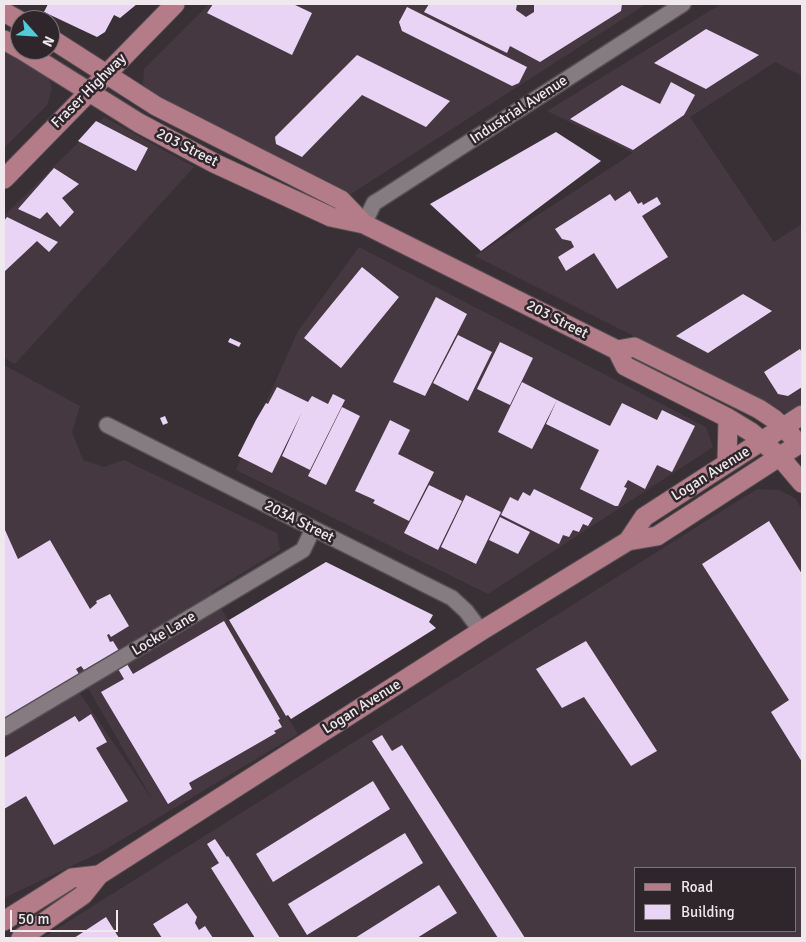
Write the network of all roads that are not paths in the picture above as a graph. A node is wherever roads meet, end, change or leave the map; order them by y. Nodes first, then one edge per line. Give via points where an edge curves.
1 (175, 4) edge
2 (683, 4) edge
3 (60, 45) edge
4 (38, 60) edge
5 (106, 75) junction
6 (89, 91) junction
7 (4, 179) edge
8 (364, 224) junction
9 (616, 350) junction
10 (802, 415) edge
11 (728, 418) junction
12 (108, 425) dead end
13 (784, 427) junction
14 (763, 442) junction
15 (802, 444) edge
16 (780, 457) junction
17 (727, 462) junction
18 (802, 483) edge
19 (313, 529) junction
20 (628, 541) junction
21 (481, 632) junction
22 (4, 728) edge
23 (99, 875) junction
24 (4, 922) edge
25 (21, 938) edge

1 - 5 main road, Fraser Highway
2 - 8 street, Industrial Avenue via 378,200
3 - 5 main road, 203 Street
4 - 6 main road, 203 Street
5 - 6 main road, Fraser Highway
5 - 8 main road, 203 Street via 165,111 340,200
6 - 7 main road, Fraser Highway
6 - 8 main road, 203 Street via 139,123 214,163 332,216
8 - 9 main road, 203 Street
9 - 11 main road, 203 Street via 625,366
9 - 13 main road, 203 Street via 634,347 759,409
10 - 13 main road, Logan Avenue
11 - 14 main road, 203 Street
11 - 17 main road
12 - 19 street, 203A Street
13 - 14 main road, Logan Avenue
13 - 15 main road, 203 Street
14 - 16 main road, 203 Street
14 - 17 main road, Logan Avenue
15 - 16 main road, Logan Avenue
16 - 18 main road, 203 Street
16 - 20 main road, Logan Avenue via 657,536
17 - 20 main road, Logan Avenue via 644,517
19 - 21 street, 203A Street via 452,598
19 - 22 street, Locke Lane via 303,550
20 - 21 main road, Logan Avenue
21 - 23 main road, Logan Avenue
23 - 24 main road, Logan Avenue via 72,878
23 - 25 main road, Logan Avenue via 83,895

